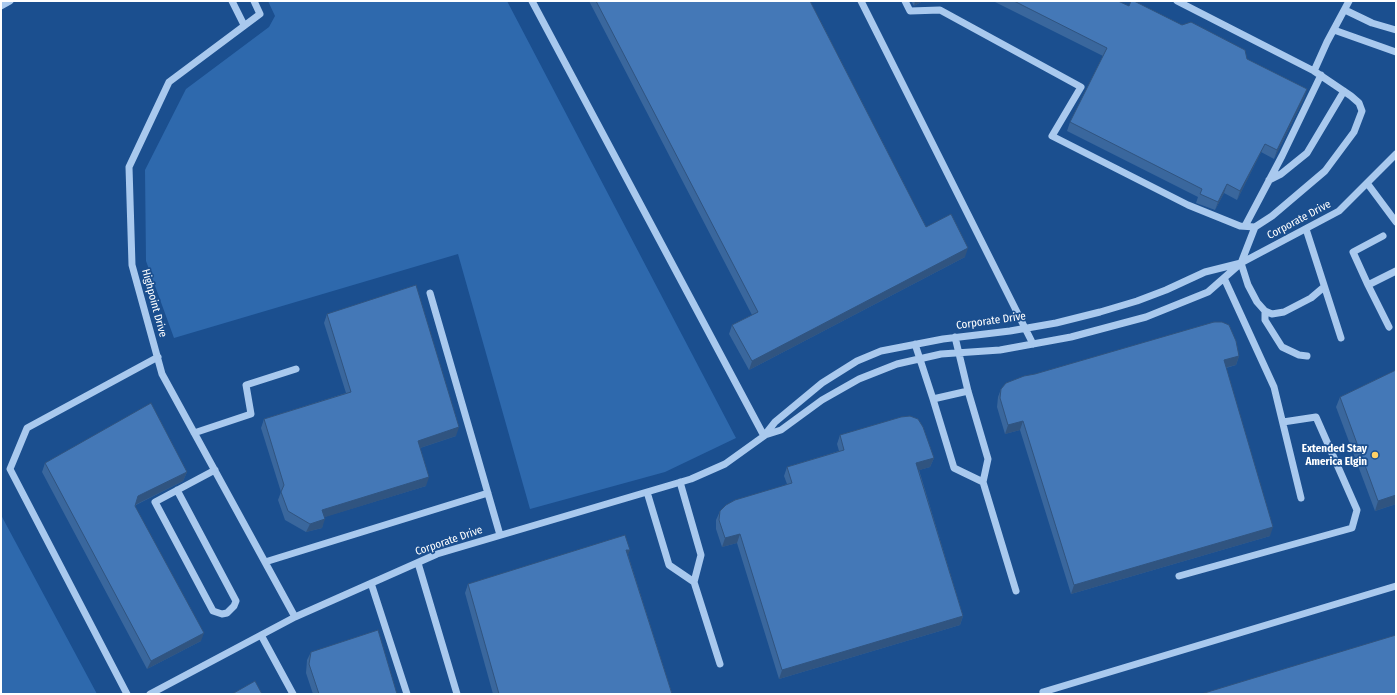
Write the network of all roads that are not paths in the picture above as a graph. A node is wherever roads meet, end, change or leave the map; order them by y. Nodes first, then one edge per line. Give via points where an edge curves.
1 (10, 1) edge
2 (232, 1) edge
3 (254, 1) edge
4 (532, 1) edge
5 (861, 1) edge
6 (905, 1) edge
7 (1177, 1) edge
8 (1349, 1) edge
9 (1, 6) edge
10 (1345, 10) junction
11 (244, 25) junction
12 (1334, 30) junction
13 (1396, 30) edge
14 (1396, 52) edge
15 (1314, 71) junction
16 (1321, 75) junction
17 (1344, 91) junction
18 (1396, 154) edge
19 (1269, 180) junction
20 (1367, 183) junction
21 (1396, 222) edge
22 (1245, 226) junction
23 (1255, 227) junction
24 (1306, 229) junction
25 (1383, 236) dead end
26 (1240, 263) junction
27 (1396, 271) edge
28 (1224, 278) junction
29 (1368, 284) junction
30 (1324, 288) junction
31 (430, 293) dead end
32 (1265, 311) junction
33 (1025, 328) junction
34 (1389, 328) dead end
35 (955, 337) junction
36 (1342, 338) dead end
37 (915, 344) junction
38 (1033, 344) junction
39 (959, 353) junction
40 (1307, 356) dead end
41 (158, 357) junction
42 (921, 358) junction
43 (296, 369) dead end
44 (968, 391) junction
45 (934, 399) junction
46 (1283, 422) junction
47 (194, 433) junction
48 (764, 436) junction
49 (214, 470) junction
50 (680, 482) junction
51 (983, 482) junction
52 (177, 490) junction
53 (647, 492) junction
54 (488, 493) junction
55 (1301, 498) dead end
56 (500, 535) junction
57 (265, 562) junction
58 (418, 562) junction
59 (1179, 576) dead end
60 (694, 582) junction
61 (371, 583) junction
62 (1396, 586) edge
63 (1016, 591) dead end
64 (295, 617) junction
65 (260, 635) junction
66 (720, 664) dead end
67 (127, 694) edge
68 (150, 694) edge
69 (293, 694) edge
70 (407, 694) edge
71 (457, 694) edge
72 (1044, 694) edge

1 - 9 street
2 - 11 street
3 - 11 street, Highpoint Drive via 260,14
4 - 48 street
5 - 33 street
6 - 22 street via 910,11 940,10 1081,87 1052,136 1188,205
7 - 15 street
8 - 10 street
10 - 12 street
10 - 13 street via 1372,23
11 - 41 street, Highpoint Drive via 169,82 129,167 132,265
12 - 14 street
12 - 15 street
15 - 16 street
16 - 17 street
16 - 19 street
17 - 19 street via 1307,153 1281,174
17 - 23 street via 1359,103 1362,111 1354,132 1324,171 1272,216
18 - 20 street, Corporate Drive
19 - 22 street
20 - 21 street
20 - 24 street, Corporate Drive via 1339,211
22 - 23 street
23 - 26 street
24 - 26 street, Corporate Drive
24 - 30 street
25 - 29 street via 1353,252
26 - 28 street, Corporate Drive
26 - 32 street via 1248,285
26 - 33 street, Corporate Drive via 1205,272 1144,298 1100,312
27 - 29 street
28 - 38 street, Corporate Drive via 1208,292 1146,317 1071,337
28 - 46 street via 1274,388
29 - 34 street
30 - 32 street via 1284,312 1272,314
30 - 36 street
31 - 54 street
32 - 40 street via 1266,320 1282,347
33 - 35 street, Corporate Drive
33 - 38 street
35 - 37 street, Corporate Drive
35 - 39 street
37 - 42 street
37 - 48 street, Corporate Drive via 881,351 851,365 822,383 775,422
38 - 39 street, Corporate Drive
39 - 42 street, Corporate Drive
39 - 44 street
41 - 47 street, Highpoint Drive via 162,374
41 - 67 street via 27,428 10,469
42 - 45 street
42 - 48 street, Corporate Drive via 897,364 859,379 822,400 781,430
43 - 47 street via 246,385 252,414
44 - 45 street
44 - 51 street via 988,459
45 - 51 street via 954,468
46 - 55 street
46 - 59 street via 1316,417 1357,510 1352,528
47 - 49 street, Highpoint Drive
48 - 50 street, Corporate Drive via 725,464
49 - 52 street
49 - 57 street, Highpoint Drive
50 - 53 street, Corporate Drive
50 - 60 street via 701,555
51 - 63 street
52 - 52 street via 156,502 213,611 227,613 236,601
53 - 56 street, Corporate Drive
53 - 60 street via 670,565
54 - 56 street
54 - 57 street
56 - 58 street, Corporate Drive
57 - 64 street, Highpoint Drive
58 - 61 street, Corporate Drive
58 - 71 street
60 - 66 street
61 - 64 street, Corporate Drive
61 - 70 street
62 - 72 street via 1051,689 1043,692
64 - 65 street, Corporate Drive
65 - 68 street, Corporate Drive
65 - 69 street

